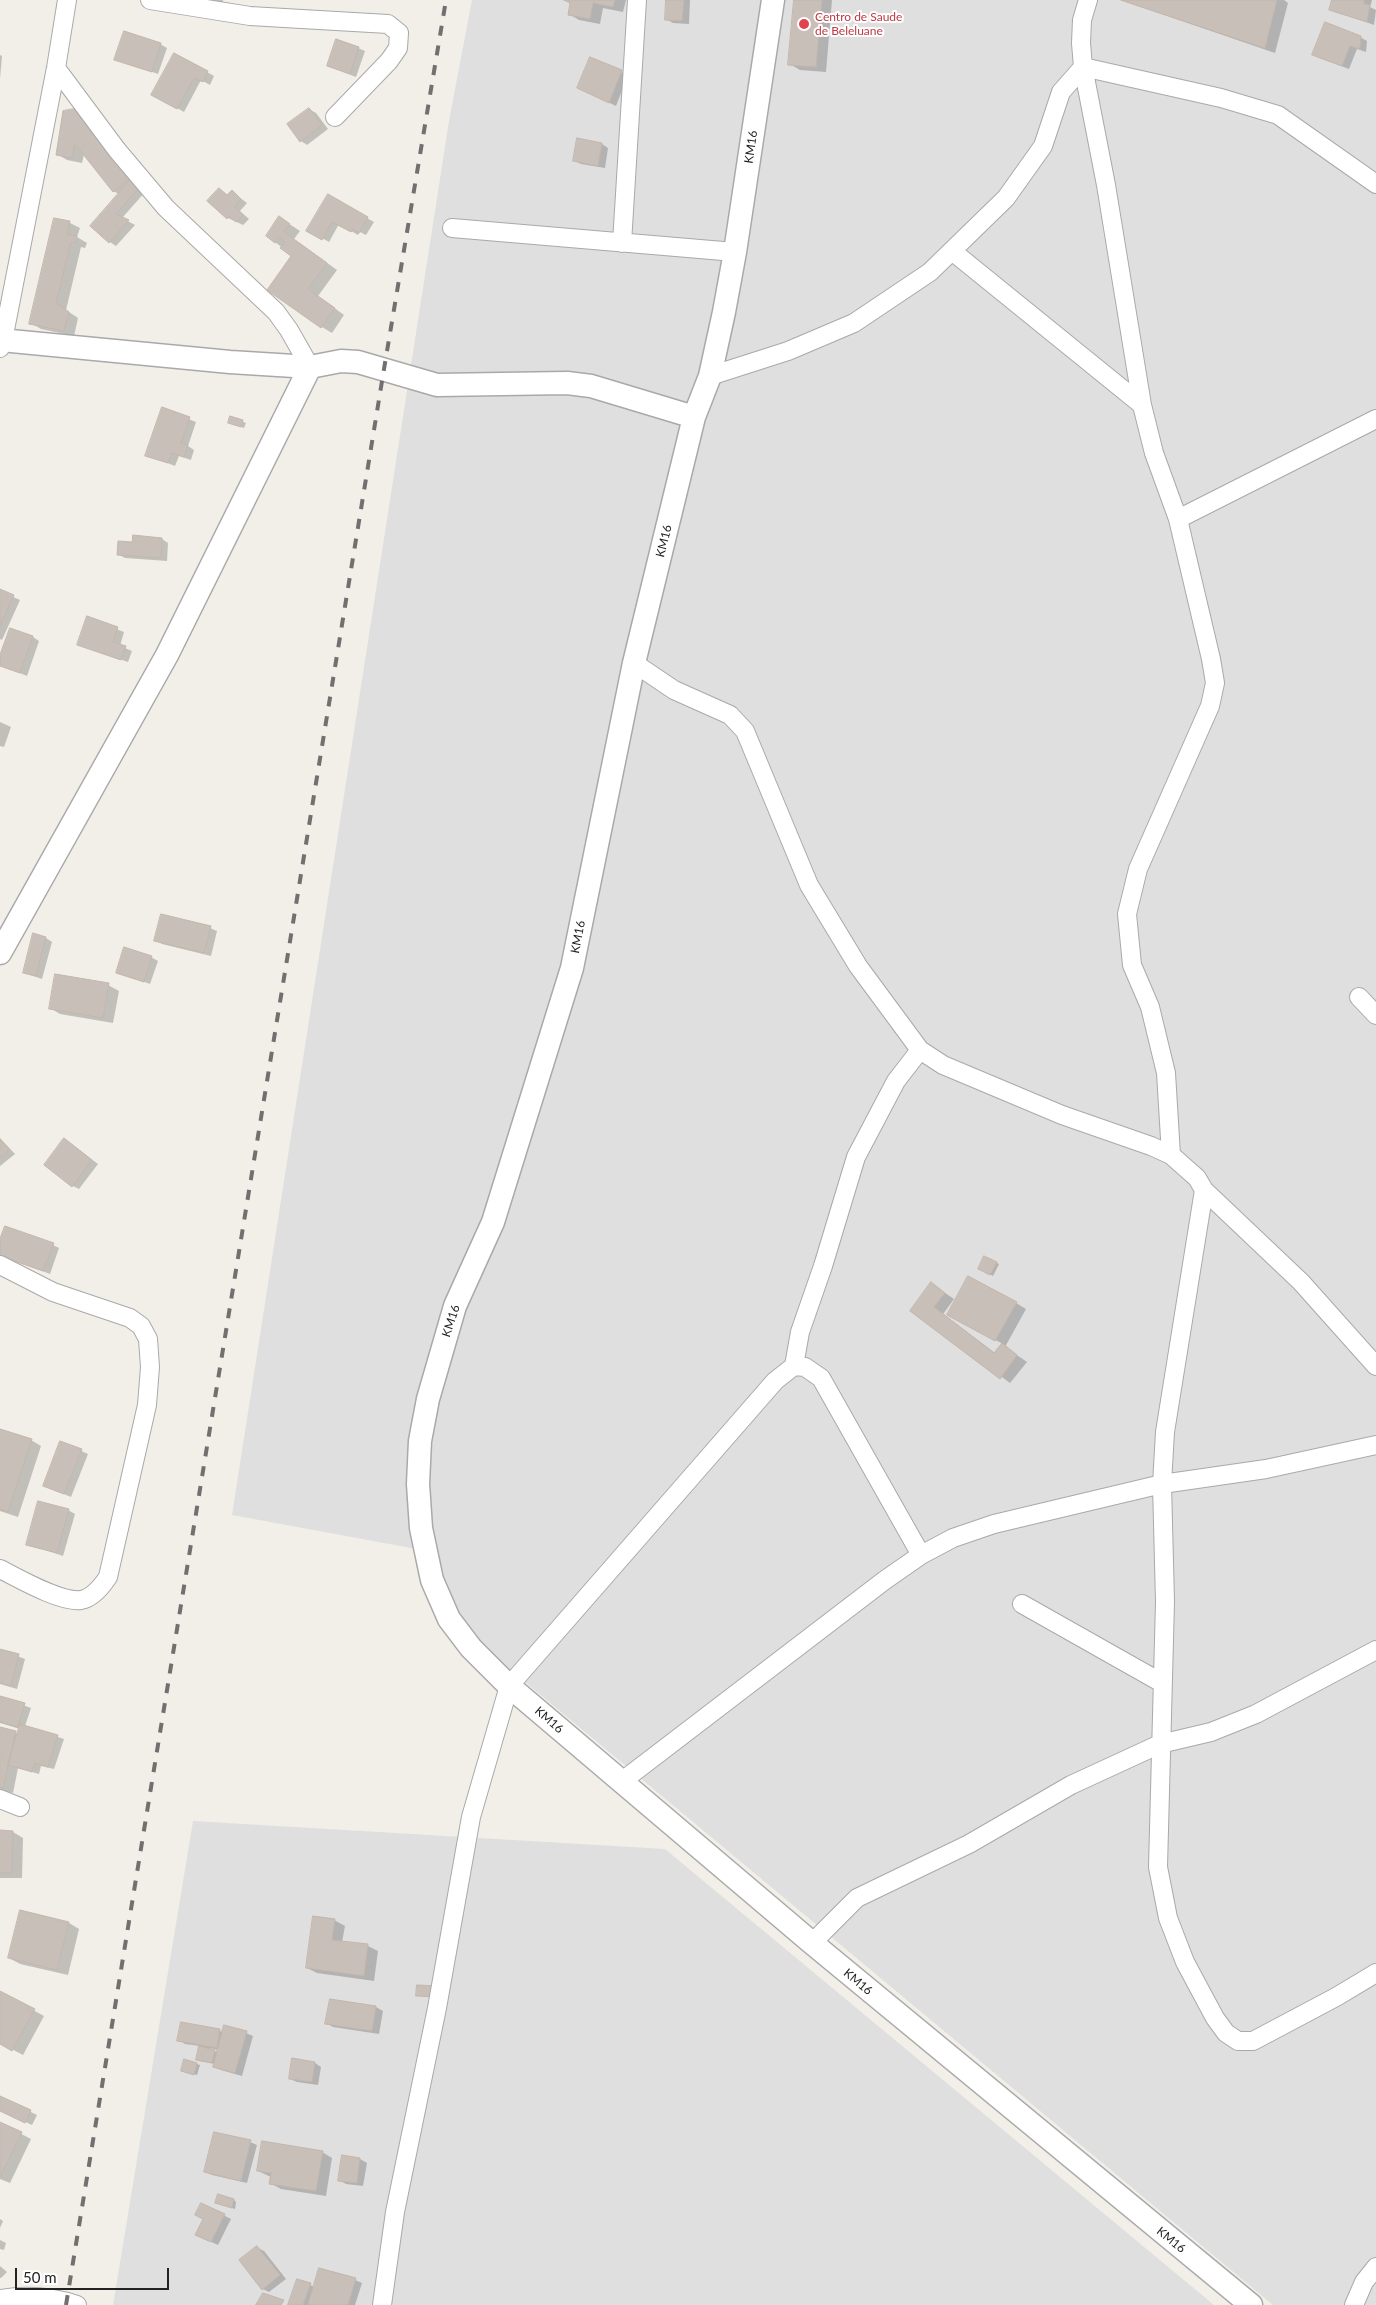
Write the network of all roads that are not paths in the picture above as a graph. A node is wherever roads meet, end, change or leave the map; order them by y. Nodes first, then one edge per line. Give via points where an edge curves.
1 (67, 0) edge
2 (150, 0) edge
3 (637, 0) edge
4 (773, 0) edge
5 (1088, 0) edge
6 (1083, 67) junction
7 (56, 68) junction
8 (335, 118) dead end
9 (1376, 184) edge
10 (452, 228) dead end
11 (622, 243) junction
12 (952, 251) junction
13 (736, 252) junction
14 (1, 343) edge
15 (310, 367) junction
16 (710, 376) junction
17 (1142, 405) junction
18 (694, 417) junction
19 (1376, 419) edge
20 (1178, 519) junction
21 (634, 663) junction
22 (0, 953) edge
23 (1359, 997) dead end
24 (1376, 1015) edge
25 (920, 1050) junction
26 (1171, 1156) junction
27 (1204, 1190) junction
28 (0, 1265) edge
29 (794, 1366) junction
30 (1376, 1366) edge
31 (1376, 1445) edge
32 (1162, 1484) junction
33 (921, 1555) junction
34 (0, 1569) edge
35 (1022, 1604) dead end
36 (1376, 1650) edge
37 (1162, 1683) junction
38 (509, 1686) junction
39 (1160, 1744) junction
40 (621, 1782) junction
41 (0, 1799) edge
42 (20, 1807) dead end
43 (812, 1943) junction
44 (1376, 1973) edge
45 (1376, 2267) edge
46 (0, 2299) edge
47 (77, 2305) edge
48 (382, 2305) edge
49 (1251, 2305) edge
50 (1354, 2305) edge

1 - 7 street
2 - 8 street via 250,16 393,26 399,33 398,48
3 - 11 street
4 - 13 street, KM16
5 - 6 street via 1082,20
6 - 9 street via 1221,98 1278,115
6 - 12 street via 1061,92 1043,146 1006,198
6 - 17 street
7 - 14 street
7 - 15 street via 166,208 276,312
10 - 11 street
11 - 13 street
12 - 16 street via 930,272 854,323 788,351
12 - 17 street
13 - 16 street, KM16
14 - 15 street
15 - 18 street via 341,361 358,362 438,385 567,383 591,386
15 - 22 street via 167,655
16 - 18 street, KM16
17 - 20 street via 1154,453
18 - 21 street, KM16
19 - 20 street
20 - 26 street via 1215,683 1210,706 1138,869 1126,914 1132,966 1150,1007 1166,1073
21 - 25 street via 674,690 730,715 745,731 809,885 858,966
21 - 38 street, KM16 via 572,968 493,1222 455,1306 428,1399 420,1441 421,1528 432,1580 449,1619 471,1648
23 - 24 street
25 - 26 street via 943,1065 994,1087
25 - 29 street via 896,1081 856,1157 800,1332
26 - 27 street via 1197,1178
27 - 30 street via 1301,1282
27 - 32 street via 1165,1432
28 - 34 street via 53,1292 130,1318 141,1326 148,1339 150,1367 147,1405 108,1577 100,1589 82,1600 62,1597
29 - 33 street via 805,1367 821,1378
29 - 38 street via 775,1381
31 - 32 street via 1266,1470
32 - 33 street via 994,1524 953,1538
32 - 37 street via 1165,1602
33 - 40 street
35 - 37 street
36 - 39 street via 1256,1714 1211,1732
37 - 39 street
38 - 40 street, KM16
38 - 48 street via 471,1817 437,2008 395,2212
39 - 43 street via 1071,1785 969,1844 857,1898
39 - 44 street via 1158,1867 1166,1909 1185,1962 1226,2033 1238,2042 1254,2041
40 - 43 street, KM16
41 - 42 street
43 - 49 street, KM16
45 - 50 street via 1364,2282
46 - 47 street via 18,2296

